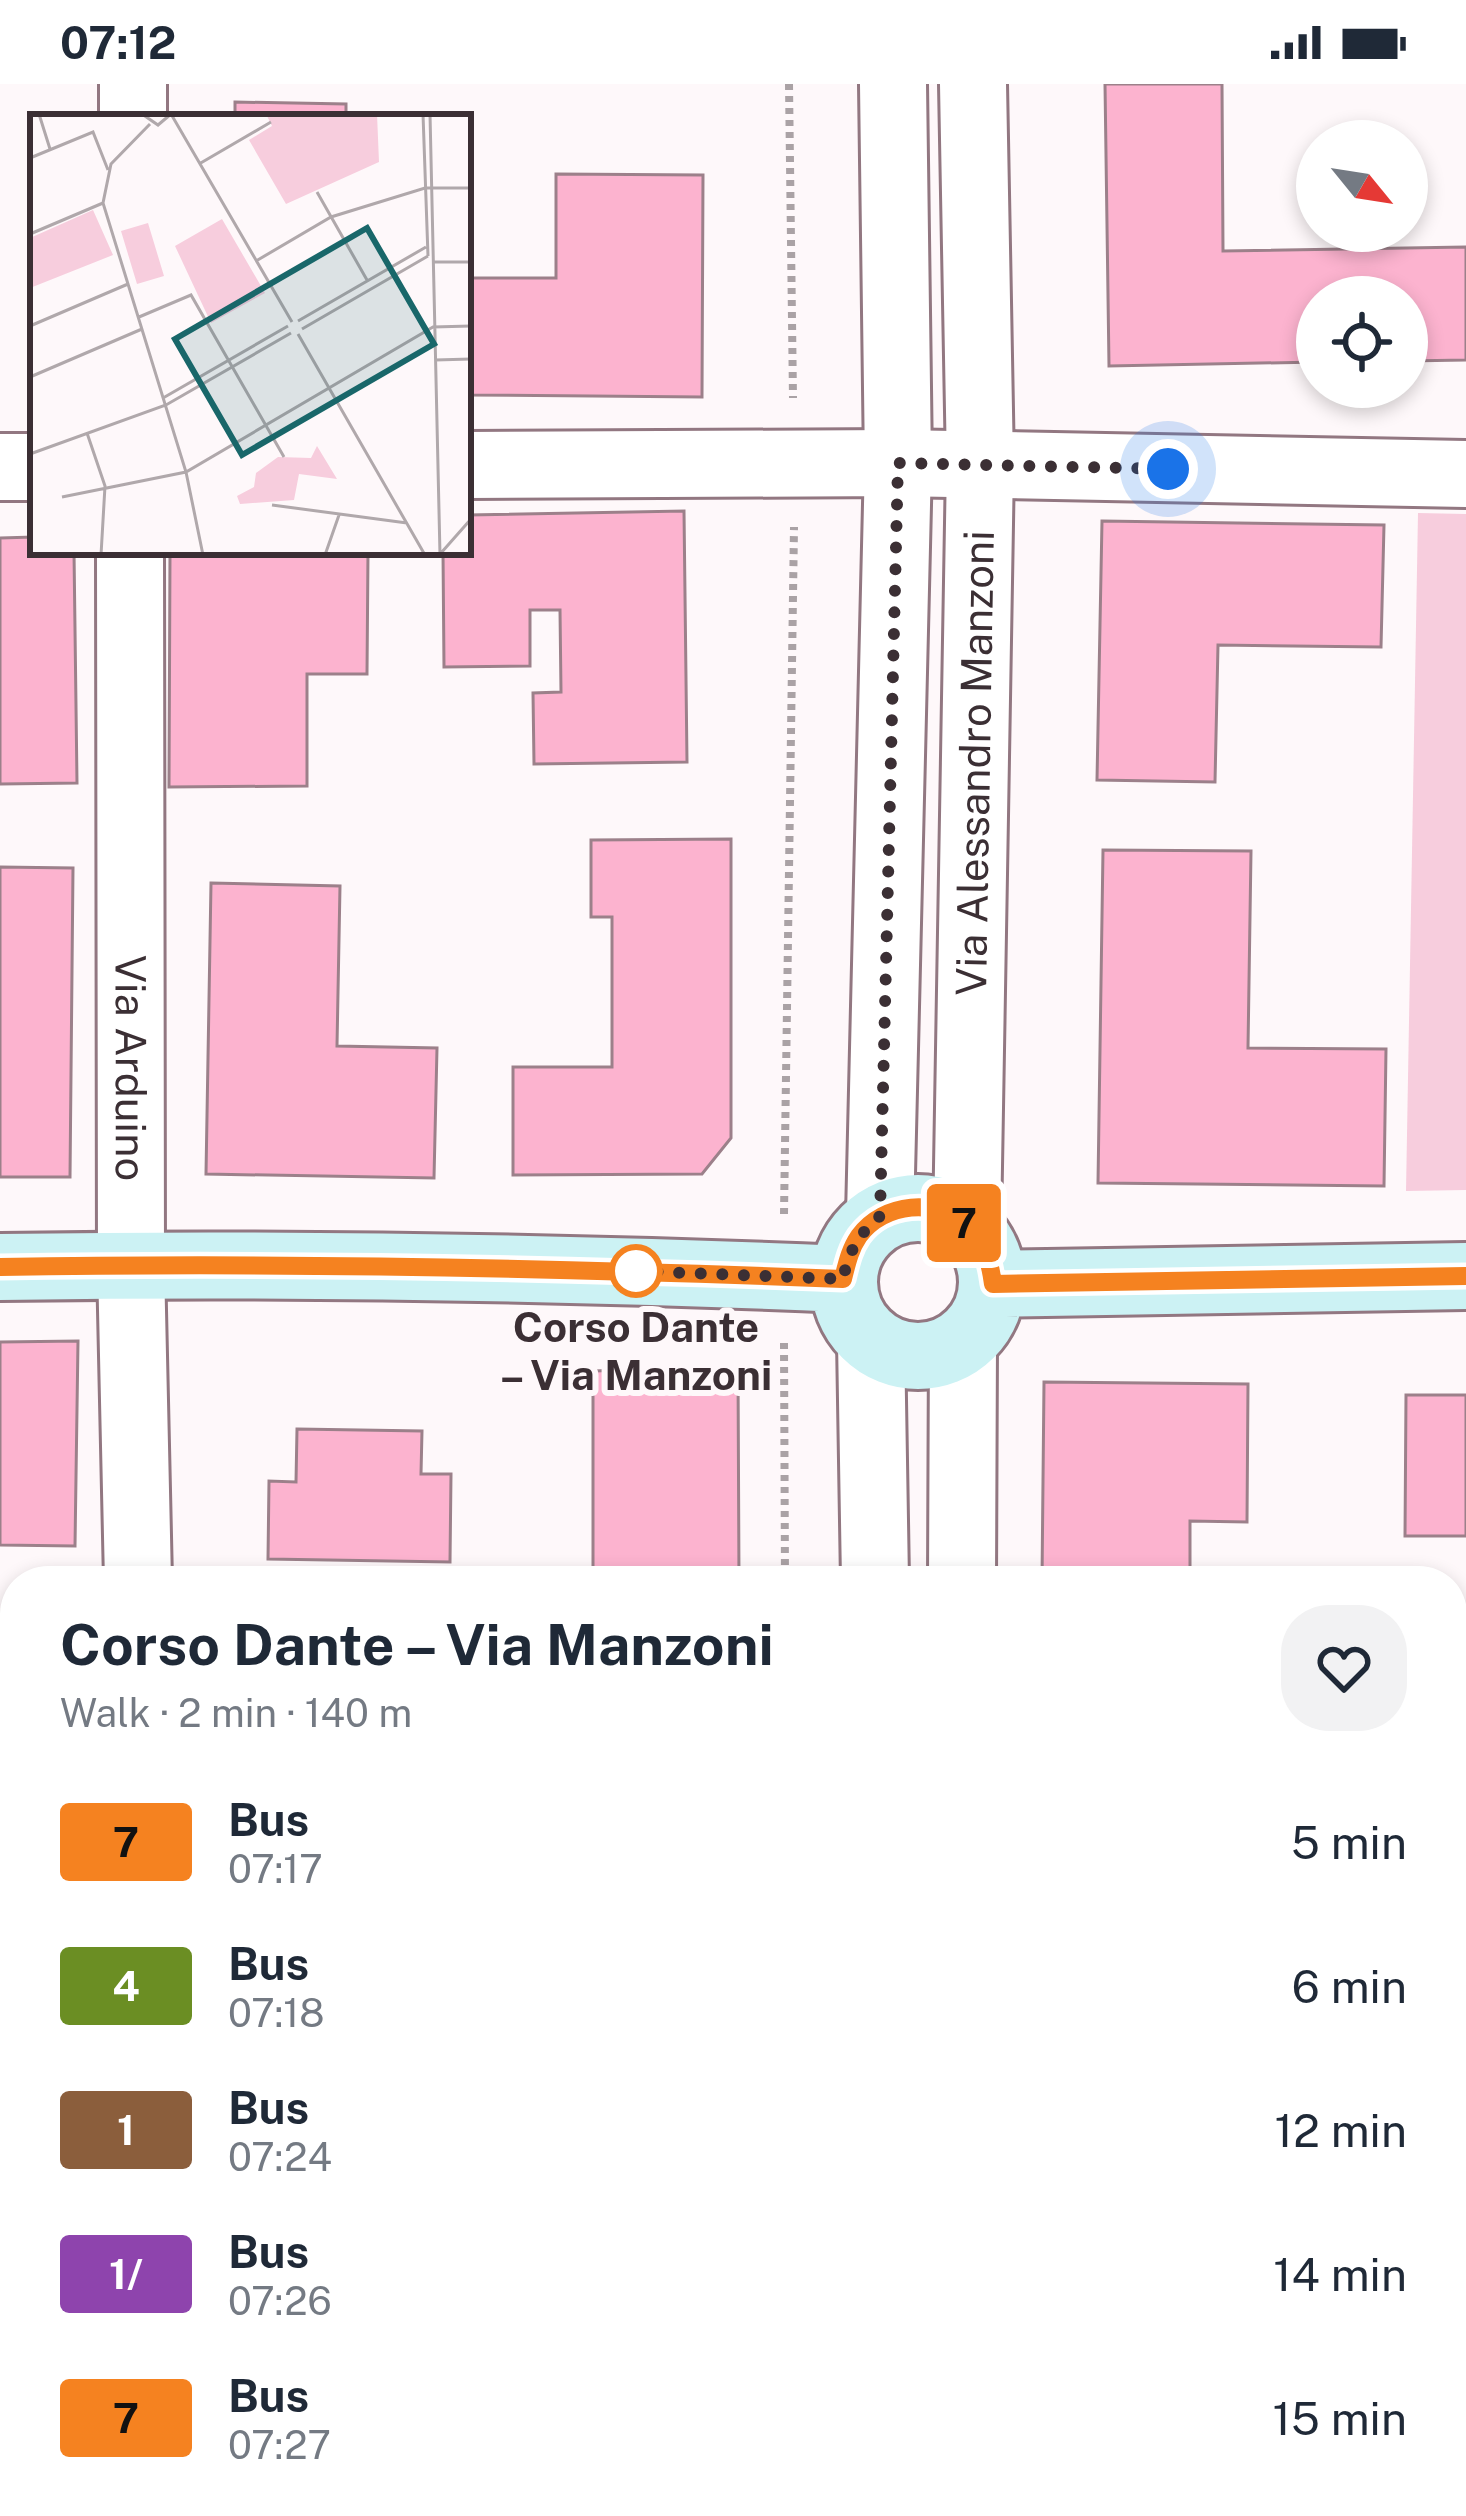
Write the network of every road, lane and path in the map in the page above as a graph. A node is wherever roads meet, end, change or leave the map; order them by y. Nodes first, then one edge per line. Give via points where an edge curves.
1 (789, 84) edge
2 (893, 84) edge
3 (973, 84) edge
4 (898, 463) junction
5 (794, 464) junction
6 (471, 465) edge
7 (980, 465) junction
8 (1466, 474) edge
9 (130, 555) edge
10 (880, 1216) junction
11 (967, 1225) junction
12 (131, 1265) junction
13 (0, 1267) edge
14 (1466, 1276) edge
15 (813, 1278) junction
16 (993, 1284) junction
17 (871, 1340) junction
18 (963, 1342) junction
19 (138, 1566) edge
20 (786, 1566) edge
21 (875, 1566) edge
22 (962, 1566) edge

1 - 5 path
2 - 4 street, Via Alessandro Manzoni
3 - 7 street, Via Alessandro Manzoni
4 - 5 street
4 - 7 street
4 - 10 street, Via Alessandro Manzoni
5 - 6 street
5 - 15 path
7 - 8 street
7 - 11 street, Via Alessandro Manzoni
9 - 12 street, Via Arduino
10 - 11 street via 926,1207
10 - 15 street via 849,1254
11 - 16 street via 990,1262
12 - 13 street
12 - 15 street
12 - 19 street, Via Arduino
14 - 16 street
15 - 17 street via 846,1302
15 - 20 path
16 - 18 street
17 - 18 street via 916,1356
17 - 21 street
18 - 22 street

